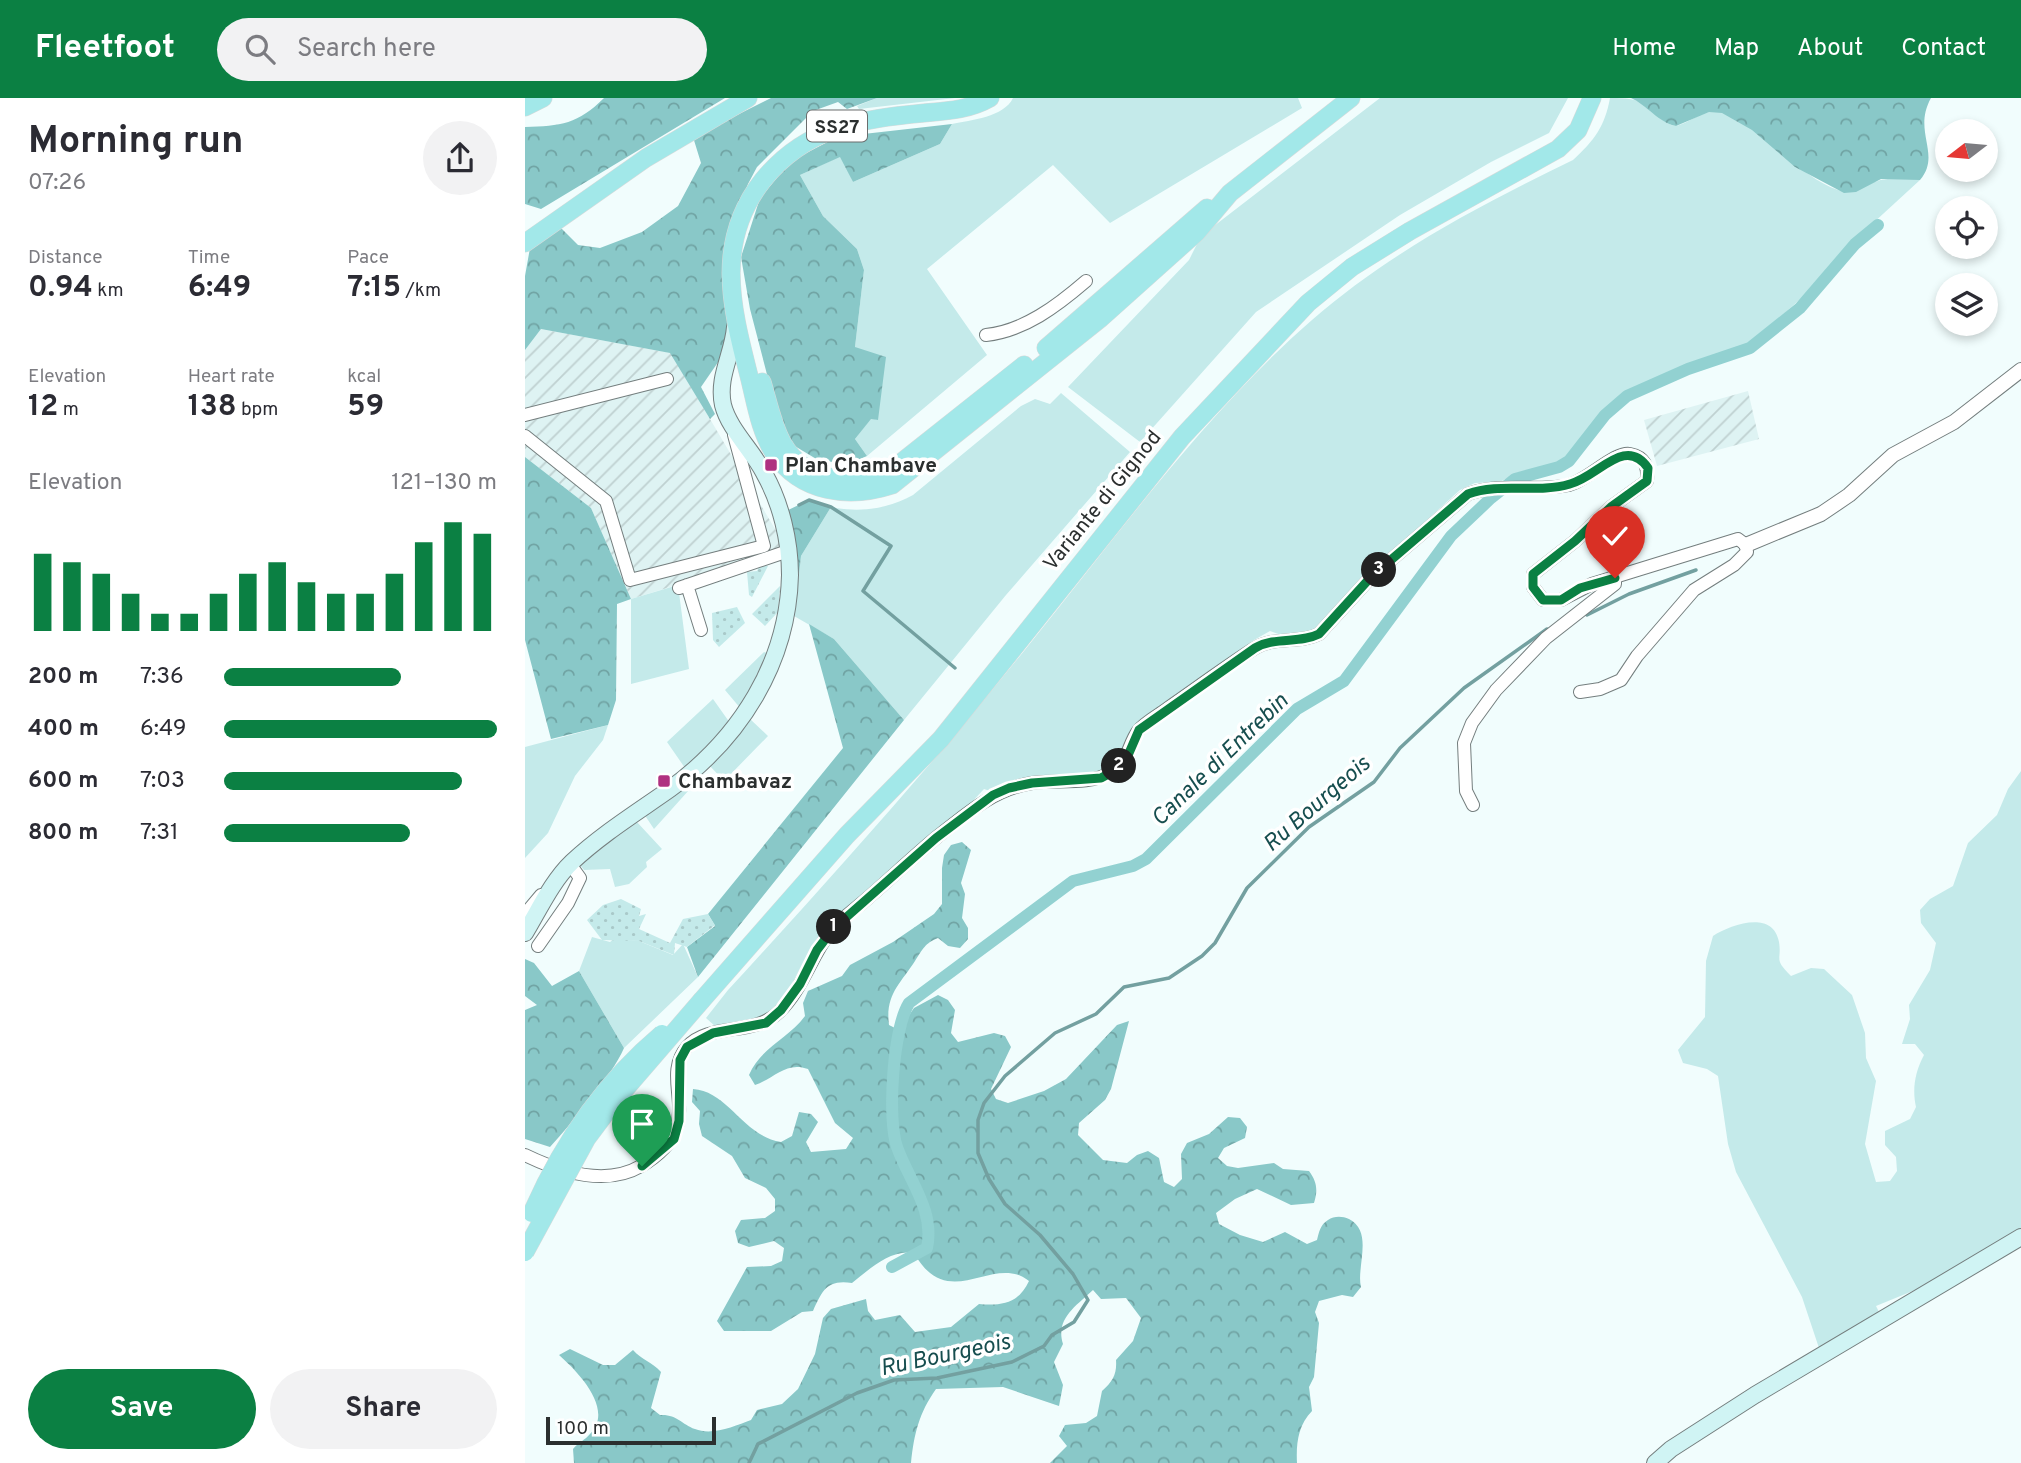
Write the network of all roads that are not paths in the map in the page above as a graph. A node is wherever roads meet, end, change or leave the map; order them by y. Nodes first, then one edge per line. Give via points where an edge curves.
1 (543, 98) edge
2 (748, 98) edge
3 (990, 98) edge
4 (1351, 98) edge
5 (1592, 98) edge
6 (525, 107) edge
7 (1230, 193) junction
8 (736, 239) junction
9 (525, 243) edge
10 (1086, 281) dead end
11 (740, 296) junction
12 (735, 321) junction
13 (986, 335) dead end
14 (744, 355) junction
15 (2021, 370) edge
16 (667, 379) dead end
17 (721, 387) junction
18 (754, 395) junction
19 (525, 415) edge
20 (730, 417) junction
21 (525, 436) edge
22 (1746, 545) junction
23 (788, 551) junction
24 (1615, 578) junction
25 (701, 630) dead end
26 (1580, 692) dead end
27 (1473, 806) dead end
28 (570, 864) junction
29 (548, 894) junction
30 (525, 914) edge
31 (525, 933) edge
32 (537, 946) dead end
33 (702, 1000) junction
34 (525, 1155) edge
35 (525, 1229) edge
36 (2021, 1237) edge
37 (525, 1252) edge
38 (1655, 1463) edge

1 - 6 main road
2 - 9 main road via 646,158
3 - 8 main road, SS27 via 956,110 857,121 817,136 781,161 762,182
4 - 7 main road
5 - 33 main road, Variante di Gignod via 1578,130 1558,149 1410,231 1352,267 1308,303 1182,437 941,739 847,835
7 - 11 main road via 1201,211 1049,346 876,478 835,480 797,460 783,444
7 - 18 main road via 1197,232 1101,318 892,485 846,493 803,480 773,452
8 - 11 main road
8 - 12 main road, SS27 via 730,253
10 - 13 street via 1047,311 1008,332
11 - 14 main road
12 - 14 main road
12 - 17 main road via 734,344
14 - 17 main road
14 - 18 main road
15 - 22 street via 1954,422 1893,455 1821,514
16 - 19 street
17 - 18 main road via 739,376 747,379
17 - 20 main road via 723,408
20 - 21 street via 764,545 630,580 606,501
20 - 23 main road via 765,473
22 - 24 street via 1738,540
22 - 26 street via 1742,558 1706,580 1675,610 1621,680
23 - 25 street via 683,587
23 - 28 main road via 784,626 774,661 742,720 717,750
24 - 27 street via 1615,584 1540,644 1472,723 1464,743 1466,791
24 - 34 street via 1580,588 1561,600 1543,600 1533,587 1533,574 1647,481 1648,468 1641,457 1626,453 1569,485 1482,489 1459,500 1371,577 1319,634 1309,639 1268,640 1139,730 1126,760 1114,771 1101,778 1009,788 936,838 833,929 800,984 766,1023 713,1033 687,1047 680,1060 679,1121 674,1139 642,1166 622,1175 591,1177
28 - 29 main road
28 - 32 street via 580,878
29 - 30 street via 539,896
29 - 31 main road
33 - 35 main road, Variante di Gignod, bridge via 643,1049 605,1091 576,1130
33 - 37 main road, Variante di Gignod, bridge via 587,1138
36 - 38 main road via 1755,1395

